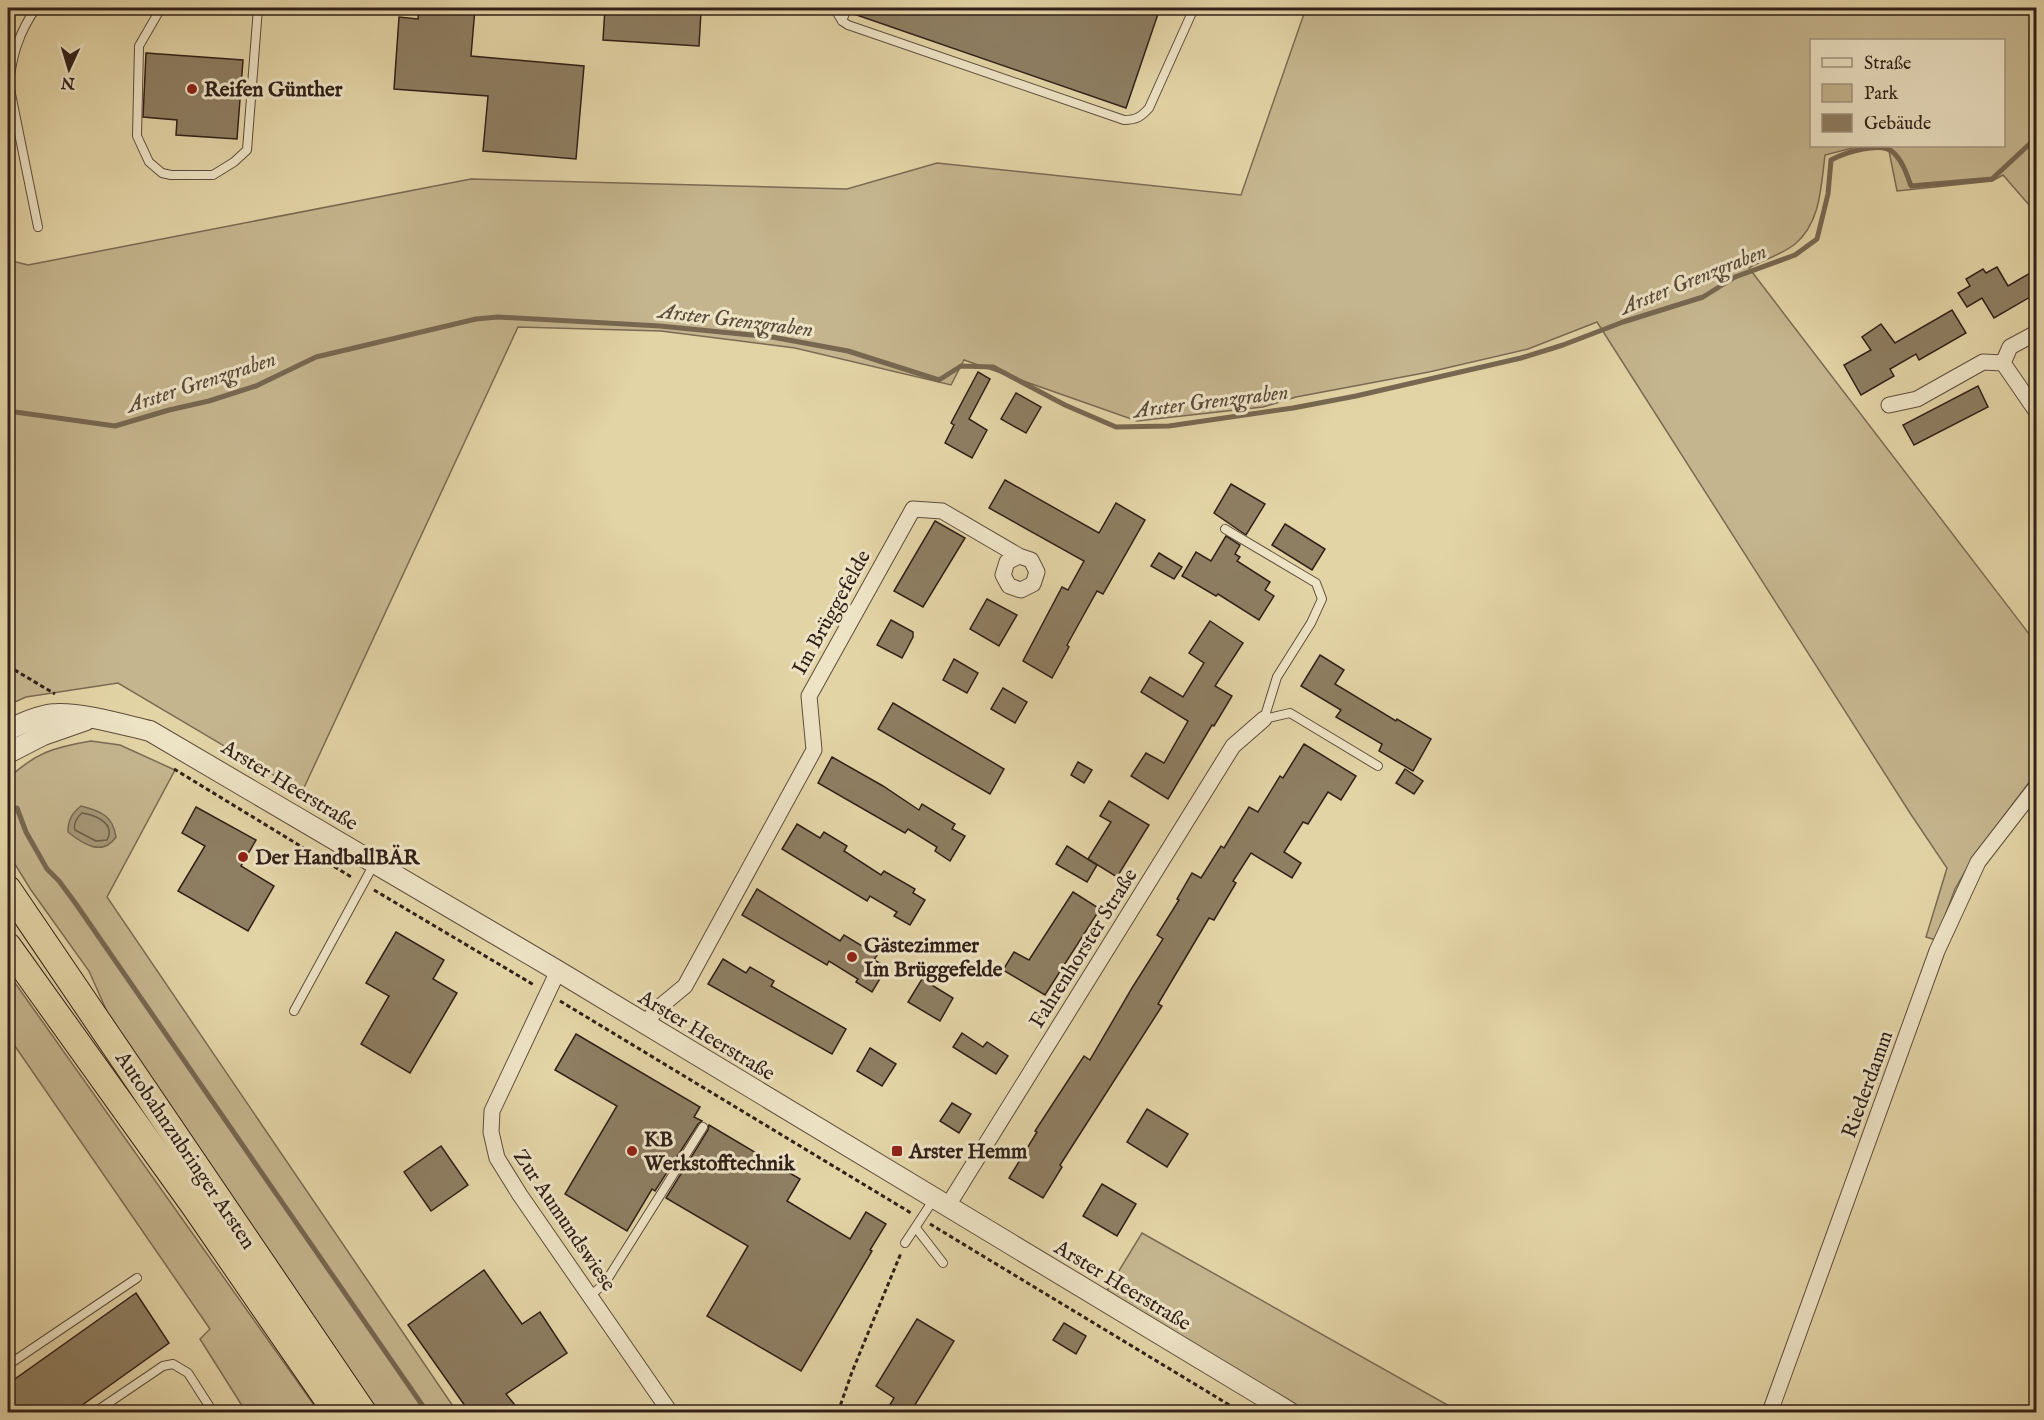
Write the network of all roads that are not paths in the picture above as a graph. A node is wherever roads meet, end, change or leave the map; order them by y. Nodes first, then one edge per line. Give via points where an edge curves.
1 (36, 8) edge
2 (161, 8) edge
3 (258, 8) edge
4 (834, 8) edge
5 (847, 8) edge
6 (1194, 8) edge
7 (842, 21) junction
8 (39, 227) dead end
9 (2037, 333) edge
10 (2003, 363) junction
11 (1889, 405) dead end
12 (2037, 411) edge
13 (1226, 529) dead end
14 (1019, 556) dead end
15 (92, 718) junction
16 (1264, 719) junction
17 (8, 730) edge
18 (8, 753) edge
19 (1378, 766) dead end
20 (2037, 787) edge
21 (374, 863) junction
22 (8, 889) edge
23 (8, 946) edge
24 (558, 971) junction
25 (294, 1011) dead end
26 (645, 1025) junction
27 (703, 1128) dead end
28 (940, 1203) junction
29 (916, 1228) junction
30 (905, 1243) road end
31 (943, 1263) dead end
32 (136, 1278) dead end
33 (590, 1296) junction
34 (8, 1365) edge
35 (669, 1412) edge
36 (95, 1413) edge
37 (213, 1413) edge
38 (336, 1413) edge
39 (363, 1413) edge
40 (1289, 1413) edge
41 (1770, 1413) edge

1 - 8 lane via 19,35 9,84
2 - 3 lane via 140,46 137,136 149,162 171,175 213,175 248,150
4 - 7 lane
5 - 7 lane
6 - 7 lane via 1149,108 1135,120 1124,120
9 - 10 street via 2010,347
10 - 11 street via 1983,363 1917,399
10 - 12 street
13 - 16 lane via 1316,583 1322,599 1277,677
14 - 26 street, Im Brüggefelde via 942,511 913,509 808,696 814,750 685,986 656,1010
15 - 17 street, Arster Heerstraße via 56,714
15 - 18 street via 43,735
15 - 21 street, Arster Heerstraße via 150,731
16 - 19 lane via 1290,713
16 - 28 street, Fahrenhorster Straße via 1233,746
20 - 41 street, Riederdamm via 1978,862 1937,951
21 - 24 street, Arster Heerstraße
21 - 25 lane
22 - 39 highway, Autobahnzubringer Arsten
23 - 38 highway, Autobahnzubringer Arsten via 195,1207
24 - 26 street, Arster Heerstraße
24 - 33 street, Zur Aumundswiese via 492,1111 491,1132 497,1158
26 - 28 street, Arster Heerstraße
27 - 33 lane via 605,1283
28 - 29 lane
28 - 40 street, Arster Heerstraße
29 - 30 lane
29 - 31 lane
32 - 34 lane
33 - 35 street, Zur Aumundswiese
36 - 37 lane via 163,1366 173,1364 188,1373

